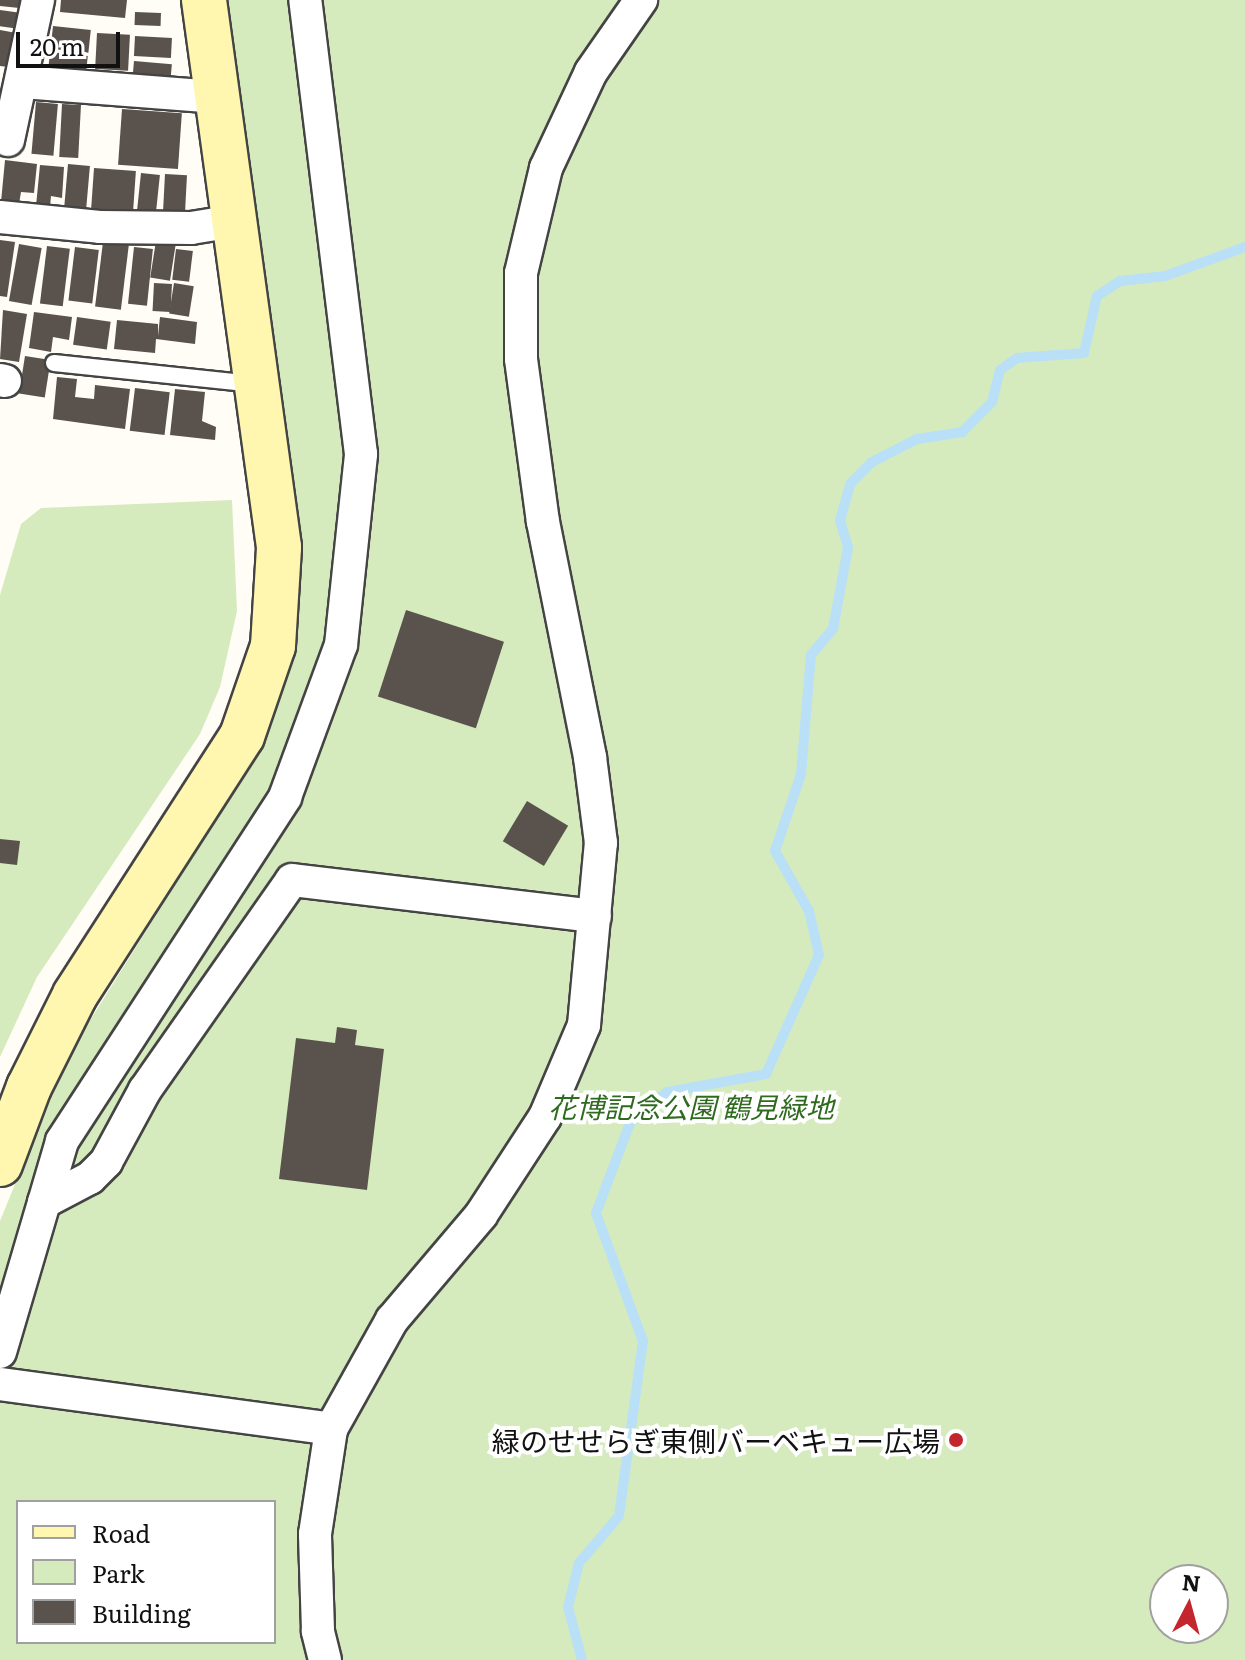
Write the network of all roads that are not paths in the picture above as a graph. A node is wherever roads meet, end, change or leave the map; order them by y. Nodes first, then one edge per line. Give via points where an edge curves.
1 (38, 0) edge
2 (204, 0) edge
3 (305, 0) edge
4 (641, 0) edge
5 (22, 82) junction
6 (218, 97) junction
7 (8, 140) dead end
8 (0, 217) edge
9 (234, 221) junction
10 (54, 363) dead end
11 (257, 384) junction
12 (595, 916) junction
13 (0, 1164) edge
14 (44, 1202) junction
15 (0, 1352) edge
16 (0, 1384) edge
17 (331, 1429) junction
18 (325, 1660) edge

1 - 5 street
2 - 6 street
3 - 14 street via 361,454 341,645 285,797 62,1141
4 - 12 street via 591,72 546,168 521,273 521,359 543,522 590,757 601,843
5 - 6 street
5 - 7 street
6 - 9 street
8 - 9 street via 100,227 191,228
9 - 11 street
10 - 11 lane
11 - 13 street via 279,576 273,646 259,700 226,766 75,995 29,1087
12 - 14 street via 292,880 145,1090 106,1162 90,1178
12 - 17 street via 584,1025 545,1117 481,1215 392,1320
14 - 15 street
16 - 17 street
17 - 18 street via 315,1534 318,1631

